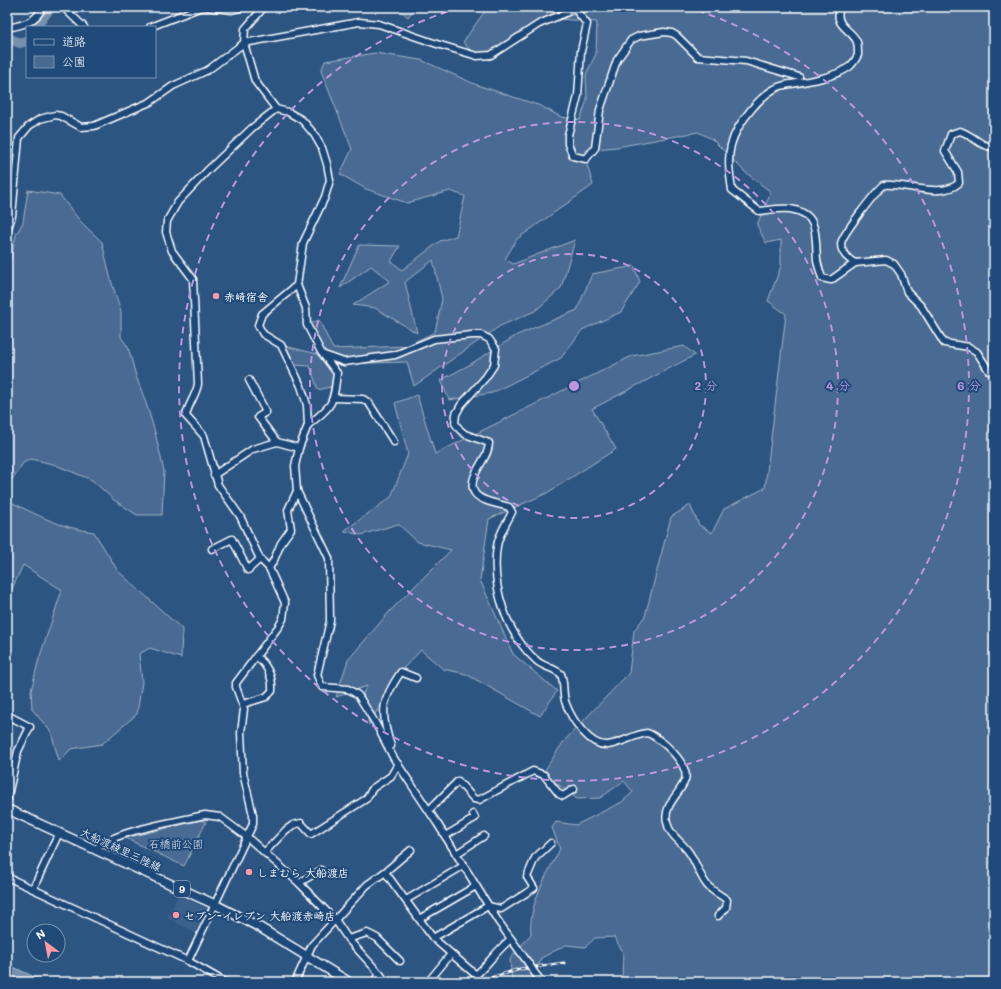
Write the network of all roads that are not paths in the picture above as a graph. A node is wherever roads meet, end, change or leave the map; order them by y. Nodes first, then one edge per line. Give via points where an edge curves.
1 (43, 7) edge
2 (63, 7) edge
3 (207, 7) edge
4 (244, 7) edge
5 (264, 7) edge
6 (840, 7) edge
7 (83, 26) edge
8 (153, 26) edge
9 (7, 28) edge
10 (244, 43) junction
11 (799, 77) dead end
12 (276, 109) junction
13 (994, 147) edge
14 (7, 231) edge
15 (855, 263) junction
16 (297, 285) junction
17 (324, 355) junction
18 (994, 373) edge
19 (249, 380) dead end
20 (334, 398) junction
21 (308, 425) junction
22 (277, 442) junction
23 (394, 442) dead end
24 (299, 448) junction
25 (214, 475) junction
26 (296, 491) junction
27 (212, 549) dead end
28 (260, 559) junction
29 (269, 568) junction
30 (256, 656) junction
31 (416, 678) dead end
32 (243, 704) junction
33 (7, 715) edge
34 (393, 757) junction
35 (398, 764) junction
36 (574, 789) dead end
37 (7, 800) edge
38 (7, 809) edge
39 (429, 810) junction
40 (473, 814) dead end
41 (59, 833) junction
42 (445, 836) junction
43 (484, 836) dead end
44 (247, 837) junction
45 (551, 843) dead end
46 (96, 849) junction
47 (411, 850) dead end
48 (265, 852) junction
49 (456, 854) junction
50 (463, 866) junction
51 (321, 870) dead end
52 (385, 872) junction
53 (7, 877) edge
54 (299, 883) junction
55 (476, 886) junction
56 (33, 889) junction
57 (406, 900) junction
58 (216, 905) junction
59 (488, 906) junction
60 (718, 916) dead end
61 (419, 919) junction
62 (336, 921) junction
63 (433, 938) junction
64 (511, 938) junction
65 (348, 939) junction
66 (451, 954) junction
67 (306, 956) junction
68 (188, 961) junction
69 (400, 961) dead end
70 (380, 974) junction
71 (225, 982) edge
72 (295, 982) edge
73 (349, 982) edge
74 (375, 982) edge
75 (386, 982) edge
76 (428, 982) edge
77 (542, 982) edge

1 - 9 street via 37,18 31,22
2 - 7 street
3 - 4 street via 232,10
3 - 8 street
5 - 10 street via 245,29
6 - 15 street via 838,13 843,28 857,42 858,55 850,66 837,74 787,85 763,97 737,130 728,164 732,190 759,211 789,209 801,211 809,216 815,231 817,262 822,278 831,280
10 - 11 street via 359,22 379,24 477,56 491,55 539,24 575,9 587,24 581,51 578,96 568,144 573,156 586,159 595,148 602,103 617,60 631,40 639,36 672,33 698,57 746,62
10 - 12 street via 255,81
10 - 14 street via 208,70 173,86 150,102 94,126 81,127 55,115 40,119 29,126 18,144 12,216
12 - 16 street via 302,120 314,134 322,148 330,180 325,197 302,243
12 - 25 street via 207,171 178,202 167,221 166,232 172,251 193,279 198,384 186,416 204,436
13 - 15 street via 981,145 967,133 956,131 951,134 945,151 958,172 959,182 954,187 928,190 884,185 878,189 842,238 843,252
15 - 18 street via 886,260 894,264 901,274 907,292 921,306 944,343 969,347 977,352 989,371
16 - 17 street via 306,308 308,325
16 - 21 street via 262,314 258,325 263,334 276,340 285,351 307,405
17 - 20 street via 337,373
17 - 60 street via 344,362 395,355 434,339 472,335 489,338 496,349 494,365 461,405 455,423 465,434 489,443 486,456 472,481 474,495 509,506 512,512 502,529 497,545 498,593 501,605 522,645 537,661 561,674 566,705 591,741 602,746 647,733 660,740 679,759 685,780 670,804 667,823 670,832 693,857 707,885 727,900 726,908
19 - 22 street via 266,412 258,417
20 - 21 street via 332,405
20 - 23 street via 363,399 369,403
21 - 24 street
22 - 24 street
22 - 25 street via 253,449
24 - 26 street via 295,466
25 - 28 street via 240,516
26 - 29 street via 288,510 291,529
26 - 34 street via 328,558 330,621 317,675 322,686 348,689 358,695
27 - 28 street via 232,539 248,570
28 - 29 street
29 - 30 street via 285,603 285,610 279,626
30 - 32 street via 236,683
30 - 32 street via 266,665 272,691 266,697
31 - 34 street via 401,672 391,686 384,706 382,716
32 - 44 street via 243,773 253,815 252,828
33 - 37 street via 30,727 18,751
34 - 35 street
35 - 39 street
35 - 48 street via 391,776 372,788 366,799 312,834 301,823 293,825
36 - 39 street via 562,796 544,775 533,771 476,801 458,781
38 - 41 main road, 大船渡綾里三陸線 / 9
39 - 42 street
40 - 42 street via 475,818
41 - 46 main road, 大船渡綾里三陸線 / 9
41 - 56 street
42 - 49 street
43 - 49 street
44 - 46 street via 220,817 206,815 117,836
44 - 48 street
44 - 58 street
45 - 59 street via 535,858 527,877 534,888 502,909
46 - 58 main road, 大船渡綾里三陸線 / 9
47 - 52 street
48 - 54 street
49 - 50 street
50 - 55 street
50 - 57 street
51 - 54 street
52 - 57 street
52 - 62 street via 367,886
53 - 56 street
54 - 62 street
55 - 59 street
55 - 61 street
56 - 68 street
57 - 61 street
58 - 67 main road, 大船渡綾里三陸線 / 9 via 259,927
58 - 68 street
59 - 63 street
59 - 64 street
61 - 63 street
62 - 65 street
62 - 67 street via 312,945
63 - 66 street
64 - 66 street via 476,975
64 - 77 street, bridge
65 - 69 street via 367,933 377,938
65 - 70 street
66 - 76 street
67 - 72 street
67 - 73 main road, 大船渡綾里三陸線 / 9
68 - 71 street
70 - 74 street
70 - 75 street

